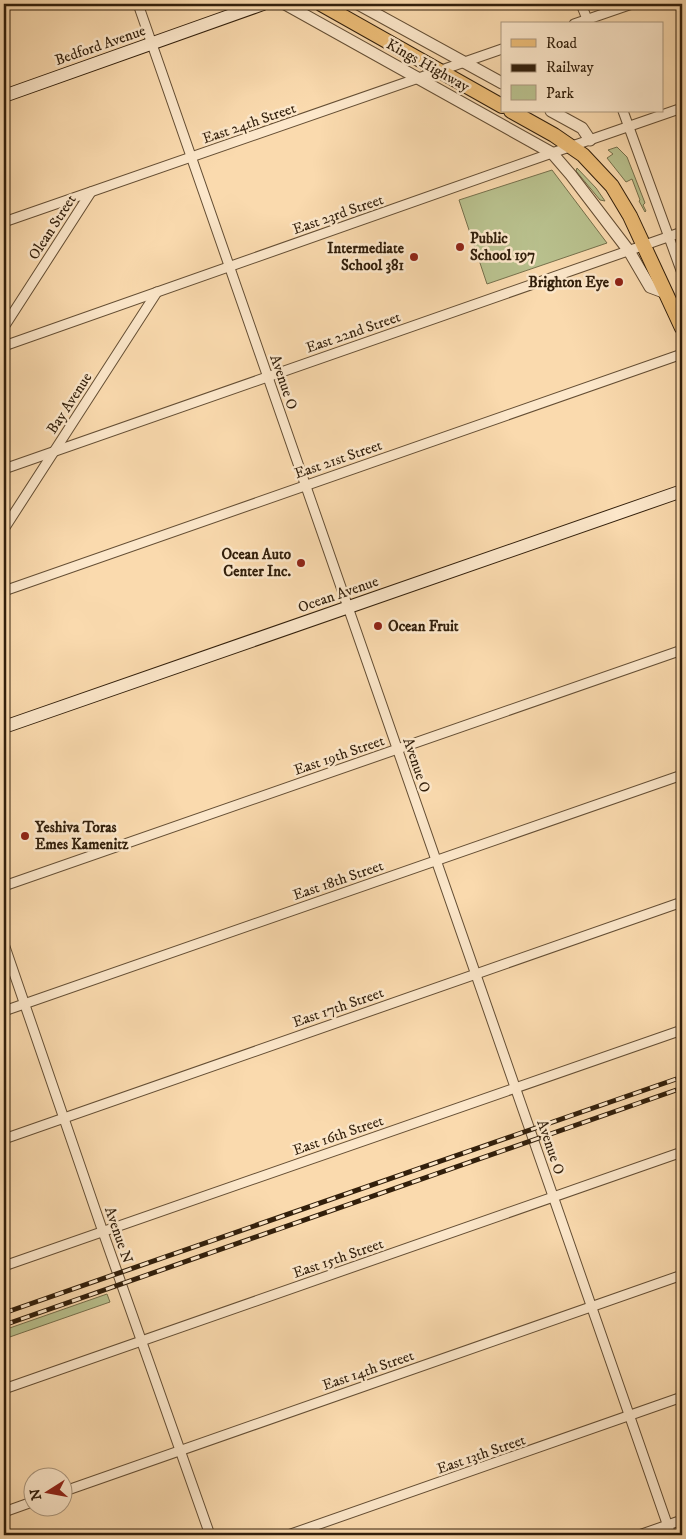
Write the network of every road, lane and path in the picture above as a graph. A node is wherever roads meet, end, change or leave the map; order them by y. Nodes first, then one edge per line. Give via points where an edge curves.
1 (138, 4) edge
2 (263, 4) edge
3 (285, 4) edge
4 (321, 4) edge
5 (358, 4) edge
6 (581, 4) edge
7 (632, 4) edge
8 (588, 22) edge
9 (152, 44) junction
10 (501, 49) edge
11 (465, 62) junction
12 (440, 71) junction
13 (418, 79) junction
14 (501, 82) edge
15 (4, 96) edge
16 (501, 105) edge
17 (682, 108) edge
18 (514, 112) edge
19 (553, 112) edge
20 (623, 112) edge
21 (629, 127) junction
22 (590, 140) junction
23 (570, 147) junction
24 (552, 153) junction
25 (191, 157) junction
26 (91, 192) junction
27 (4, 222) edge
28 (682, 232) edge
29 (669, 236) junction
30 (644, 245) junction
31 (628, 251) junction
32 (229, 267) junction
33 (682, 273) edge
34 (157, 292) junction
35 (666, 293) junction
36 (4, 327) edge
37 (682, 328) edge
38 (4, 346) edge
39 (682, 354) edge
40 (267, 376) junction
41 (54, 451) junction
42 (4, 469) edge
43 (306, 485) junction
44 (682, 491) edge
45 (4, 529) edge
46 (4, 591) edge
47 (348, 608) junction
48 (682, 650) edge
49 (4, 727) edge
50 (397, 749) junction
51 (682, 775) edge
52 (436, 860) junction
53 (4, 886) edge
54 (682, 902) edge
55 (4, 944) edge
56 (476, 974) junction
57 (25, 1004) junction
58 (4, 1011) edge
59 (682, 1030) edge
60 (515, 1088) junction
61 (64, 1118) junction
62 (4, 1139) edge
63 (682, 1152) edge
64 (554, 1198) junction
65 (103, 1232) junction
66 (4, 1266) edge
67 (682, 1275) edge
68 (592, 1307) junction
69 (142, 1341) junction
70 (4, 1389) edge
71 (682, 1397) edge
72 (630, 1416) junction
73 (180, 1450) junction
74 (72, 1488) edge
75 (22, 1506) edge
76 (4, 1512) edge
77 (682, 1520) edge
78 (668, 1526) junction
79 (210, 1535) edge
80 (288, 1535) edge
81 (639, 1535) edge
82 (671, 1535) edge

1 - 9 street, Avenue O
2 - 9 main road, Bedford Avenue
3 - 13 street, Kings Highway
4 - 12 main road, Kings Highway
5 - 11 street, Kings Highway
6 - 8 street
7 - 8 street
9 - 15 main road, Bedford Avenue
9 - 25 street, Avenue O
10 - 11 street, East 24th Street
11 - 12 street, East 24th Street
11 - 14 street, Kings Highway
12 - 13 street, East 24th Street
12 - 16 main road, Kings Highway
13 - 24 street, Kings Highway
13 - 25 street, East 24th Street
17 - 21 street, East 23rd Street
18 - 23 main road
19 - 22 street via 582,128
20 - 21 street
21 - 22 street, East 23rd Street
21 - 29 street
22 - 23 street, East 23rd Street
23 - 24 street, East 23rd Street
23 - 30 main road via 583,155 612,186
24 - 31 street, Kings Highway
24 - 32 street, East 23rd Street
25 - 26 street, East 24th Street
25 - 32 street, Avenue O
26 - 27 street, East 24th Street
26 - 36 street, Olean Street
28 - 29 street, East 22nd Street
29 - 30 street, East 22nd Street
29 - 33 street
30 - 31 street, East 22nd Street
30 - 35 main road
31 - 35 street, Kings Highway via 650,287
31 - 40 street, East 22nd Street
32 - 34 street, East 23rd Street
32 - 40 street, Avenue O
34 - 38 street, East 23rd Street
34 - 41 street, Bay Avenue
35 - 37 main road
39 - 43 street, East 21st Street
40 - 41 street, East 22nd Street
40 - 43 street, Avenue O
41 - 42 street, East 22nd Street
41 - 45 street, Bay Avenue
43 - 46 street, East 21st Street
43 - 47 street, Avenue O
44 - 47 main road, Ocean Avenue
47 - 49 main road, Ocean Avenue
47 - 50 street, Avenue O
48 - 50 street, East 19th Street
50 - 52 street, Avenue O
50 - 53 street, East 19th Street
51 - 52 street, East 18th Street
52 - 56 street, Avenue O
52 - 57 street, East 18th Street
54 - 56 street, East 17th Street
55 - 57 street, Avenue N
56 - 60 street, Avenue O
56 - 61 street, East 17th Street
57 - 58 street, East 18th Street
57 - 61 street, Avenue N
59 - 60 street, East 16th Street
60 - 64 street, Avenue O
60 - 65 street, East 16th Street
61 - 62 street, East 17th Street
61 - 65 street, Avenue N
63 - 64 street, East 15th Street
64 - 68 street, Avenue O
64 - 69 street, East 15th Street
65 - 66 street, East 16th Street
65 - 69 street, Avenue N
67 - 68 street, East 14th Street
68 - 72 street, Avenue O
68 - 73 street, East 14th Street
69 - 70 street, East 15th Street
69 - 73 street, Avenue N
71 - 72 street, East 13th Street
72 - 78 street, Avenue O
72 - 80 street, East 13th Street
73 - 74 street, East 14th Street
73 - 79 street, Avenue N
75 - 76 street
77 - 78 street
78 - 81 street
78 - 82 street, Avenue O

